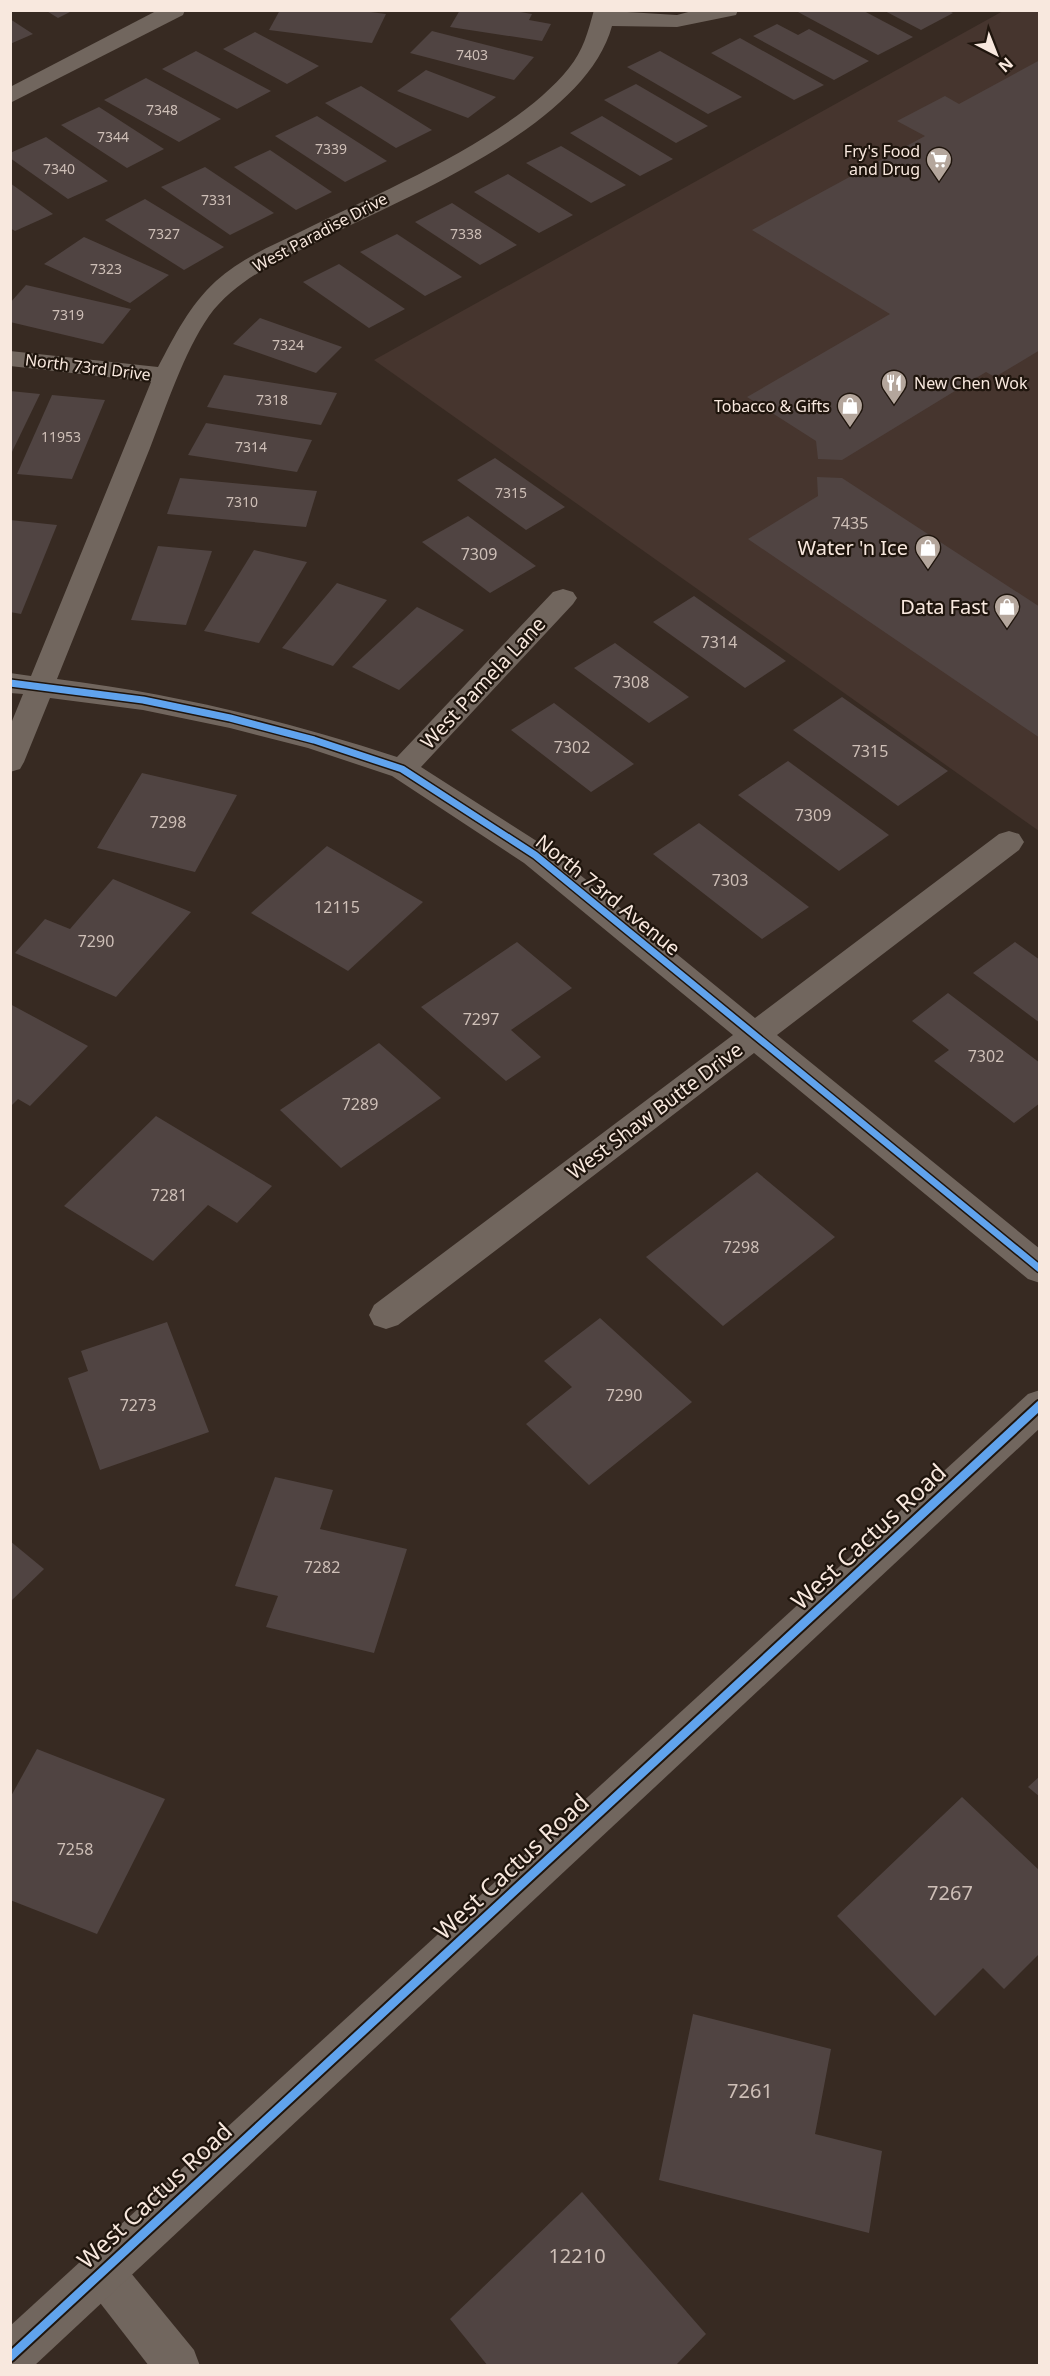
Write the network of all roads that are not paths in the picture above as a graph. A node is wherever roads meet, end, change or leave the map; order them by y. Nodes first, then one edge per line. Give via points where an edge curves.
1 (175, 10) edge
2 (728, 10) edge
3 (605, 15) edge
4 (10, 96) edge
5 (10, 358) edge
6 (166, 376) junction
7 (563, 598) dead end
8 (10, 683) edge
9 (43, 687) junction
10 (10, 762) edge
11 (402, 769) junction
12 (1009, 842) dead end
13 (755, 1035) junction
14 (1040, 1269) edge
15 (386, 1315) dead end
16 (1040, 1405) edge
17 (102, 2271) junction
18 (10, 2357) edge
19 (178, 2366) edge

1 - 4 street
2 - 3 street, West Paradise Drive via 677,21
3 - 6 street, West Paradise Drive via 591,50 573,77 530,118 507,134 256,263 226,285 199,312
5 - 6 street, North 73rd Drive
6 - 9 street, West Paradise Drive
7 - 11 street, West Pamela Lane
8 - 9 street, North 73rd Avenue
9 - 10 street, West Paradise Drive
9 - 11 street, North 73rd Avenue via 143,700 230,718
11 - 13 street, North 73rd Avenue via 535,855
12 - 13 street, West Shaw Butte Drive
13 - 14 street, North 73rd Avenue
13 - 15 street, West Shaw Butte Drive
16 - 17 street, West Cactus Road
17 - 18 street, West Cactus Road
17 - 19 street

